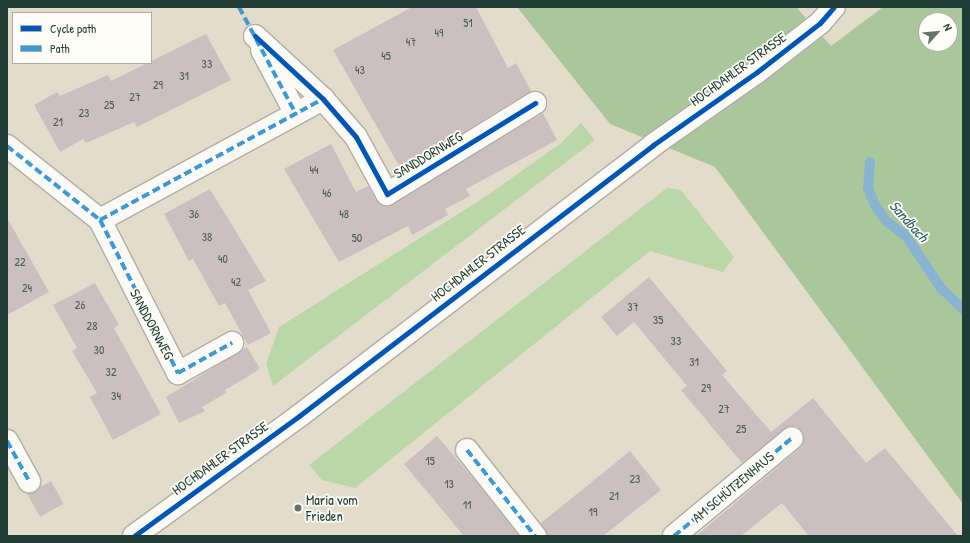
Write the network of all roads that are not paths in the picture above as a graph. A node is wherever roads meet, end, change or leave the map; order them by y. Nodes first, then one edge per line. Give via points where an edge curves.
1 (834, 7) edge
2 (323, 99) junction
3 (535, 103) dead end
4 (296, 114) junction
5 (7, 146) edge
6 (100, 220) junction
7 (232, 343) dead end
8 (792, 438) dead end
9 (7, 441) edge
10 (467, 450) dead end
11 (29, 481) dead end
12 (134, 536) edge
13 (535, 536) edge
14 (674, 536) edge

1 - 12 street, HOCHDAHLER STRASSE via 820,23 757,72 653,145 299,416
2 - 3 street, SANDDORNWEG via 356,137 386,194
2 - 4 street
2 - 4 street, SANDDORNWEG via 255,36
4 - 6 street
5 - 6 street, SANDDORNWEG
6 - 7 street, SANDDORNWEG via 178,373
8 - 14 street, AM SCHÜTZENHAUS
9 - 11 street
10 - 13 street

